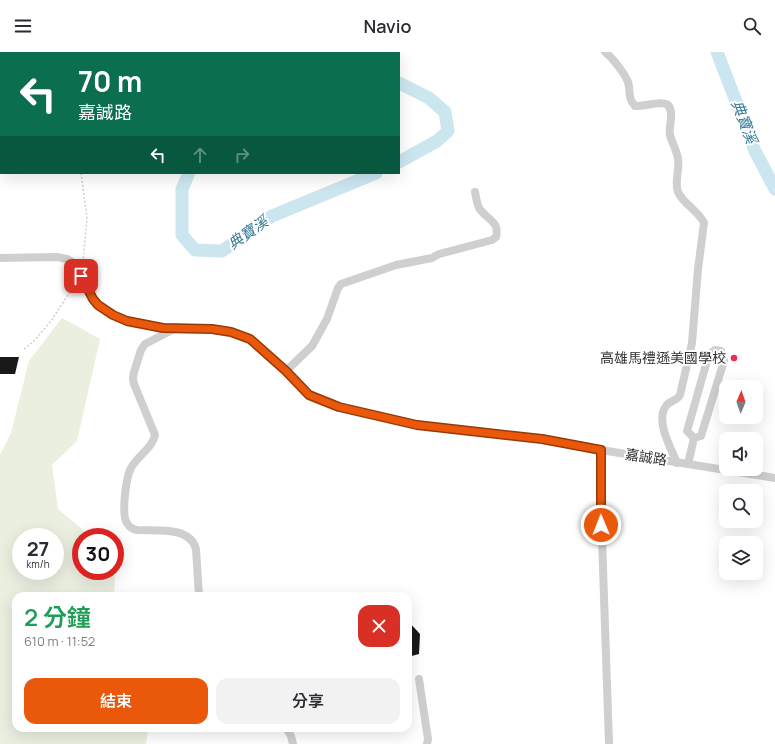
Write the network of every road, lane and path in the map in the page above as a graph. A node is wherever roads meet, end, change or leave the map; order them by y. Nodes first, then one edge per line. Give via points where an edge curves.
1 (605, 52) edge
2 (476, 192) dead end
3 (0, 258) edge
4 (177, 328) junction
5 (286, 371) junction
6 (694, 438) junction
7 (601, 450) junction
8 (677, 463) junction
9 (688, 464) junction
10 (775, 478) edge
11 (199, 592) edge
12 (419, 678) dead end
13 (288, 732) edge
14 (293, 744) edge
15 (427, 744) edge
16 (609, 744) edge

1 - 8 street via 610,55 628,81 630,102 635,106 663,103 671,111 668,131 679,162 678,191 704,223 692,343 680,395 666,406 663,414 665,434
2 - 5 street via 478,206 496,225 496,237 432,258 396,265 341,284 327,319 312,346
3 - 4 street, 嘉誠路 via 67,259 75,264 93,299 113,315 127,321
4 - 5 street, 嘉誠路 via 212,329 250,339
4 - 11 street via 145,344 134,372 134,384 155,435 130,469 124,515 126,523 131,528 183,534 194,543
5 - 7 street, 嘉誠路 via 309,395 339,407 417,425 542,439
6 - 6 street via 687,431 709,354 716,350 721,351 724,361 701,436
6 - 9 street
7 - 8 street, 嘉誠路
7 - 16 street
8 - 9 street, 嘉誠路
9 - 10 street, 嘉誠路
12 - 15 street
13 - 14 street

